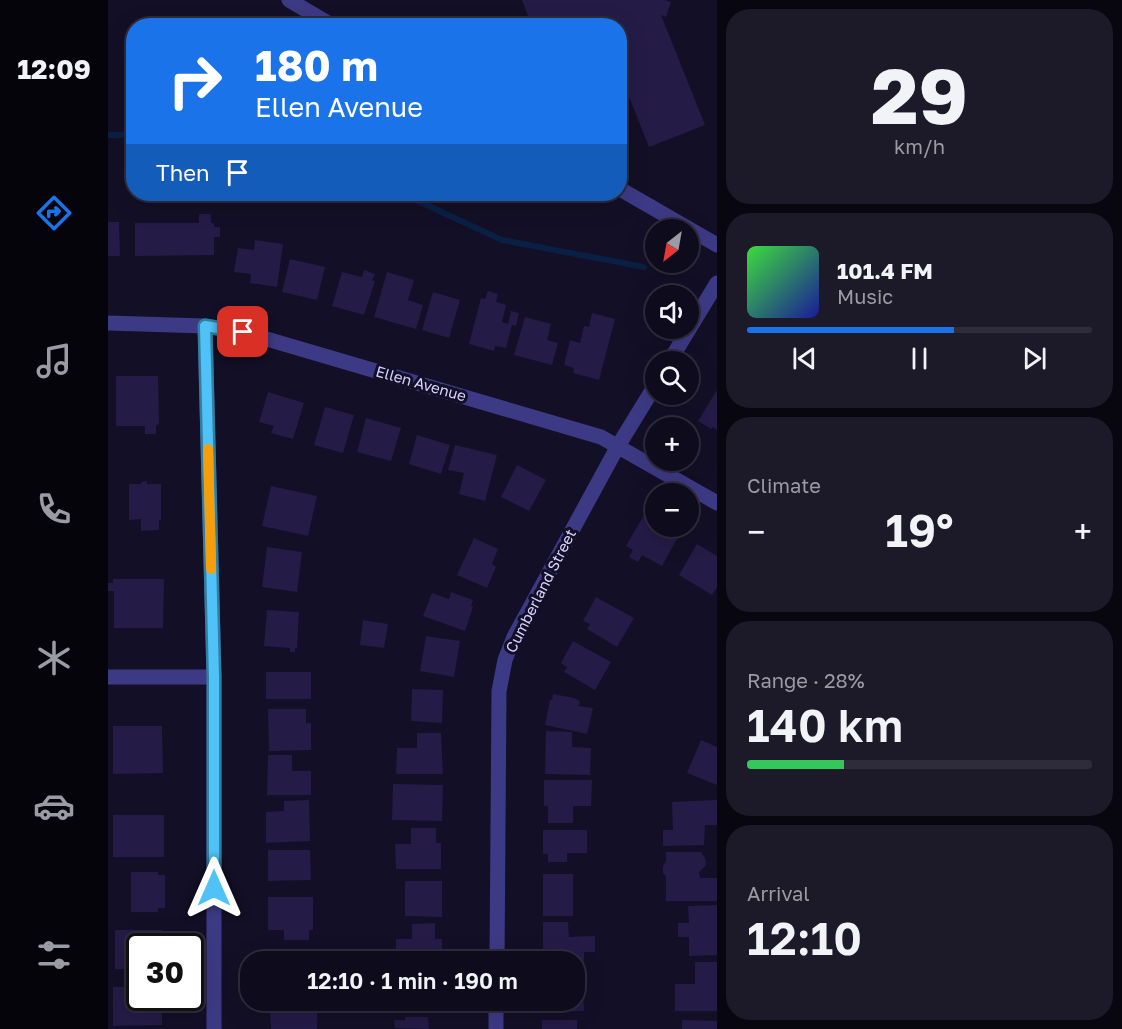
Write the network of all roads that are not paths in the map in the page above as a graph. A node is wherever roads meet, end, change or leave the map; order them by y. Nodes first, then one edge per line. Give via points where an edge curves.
1 (289, 0) edge
2 (319, 18) edge
3 (627, 193) edge
4 (717, 245) edge
5 (717, 283) edge
6 (108, 323) edge
7 (205, 326) junction
8 (676, 351) edge
9 (645, 402) edge
10 (618, 446) junction
11 (717, 503) edge
12 (108, 676) edge
13 (214, 677) junction
14 (497, 951) edge
15 (496, 1011) edge
16 (214, 1029) edge
17 (496, 1029) edge

1 - 2 street
3 - 4 street
5 - 8 street
6 - 7 street, Ellen Avenue
7 - 10 street, Ellen Avenue via 243,332 601,437
7 - 13 street
9 - 10 street, Cumberland Street
10 - 11 street, Ellen Avenue
10 - 14 street, Cumberland Street via 514,638 506,660 499,691
12 - 13 street
13 - 16 street
15 - 17 street

